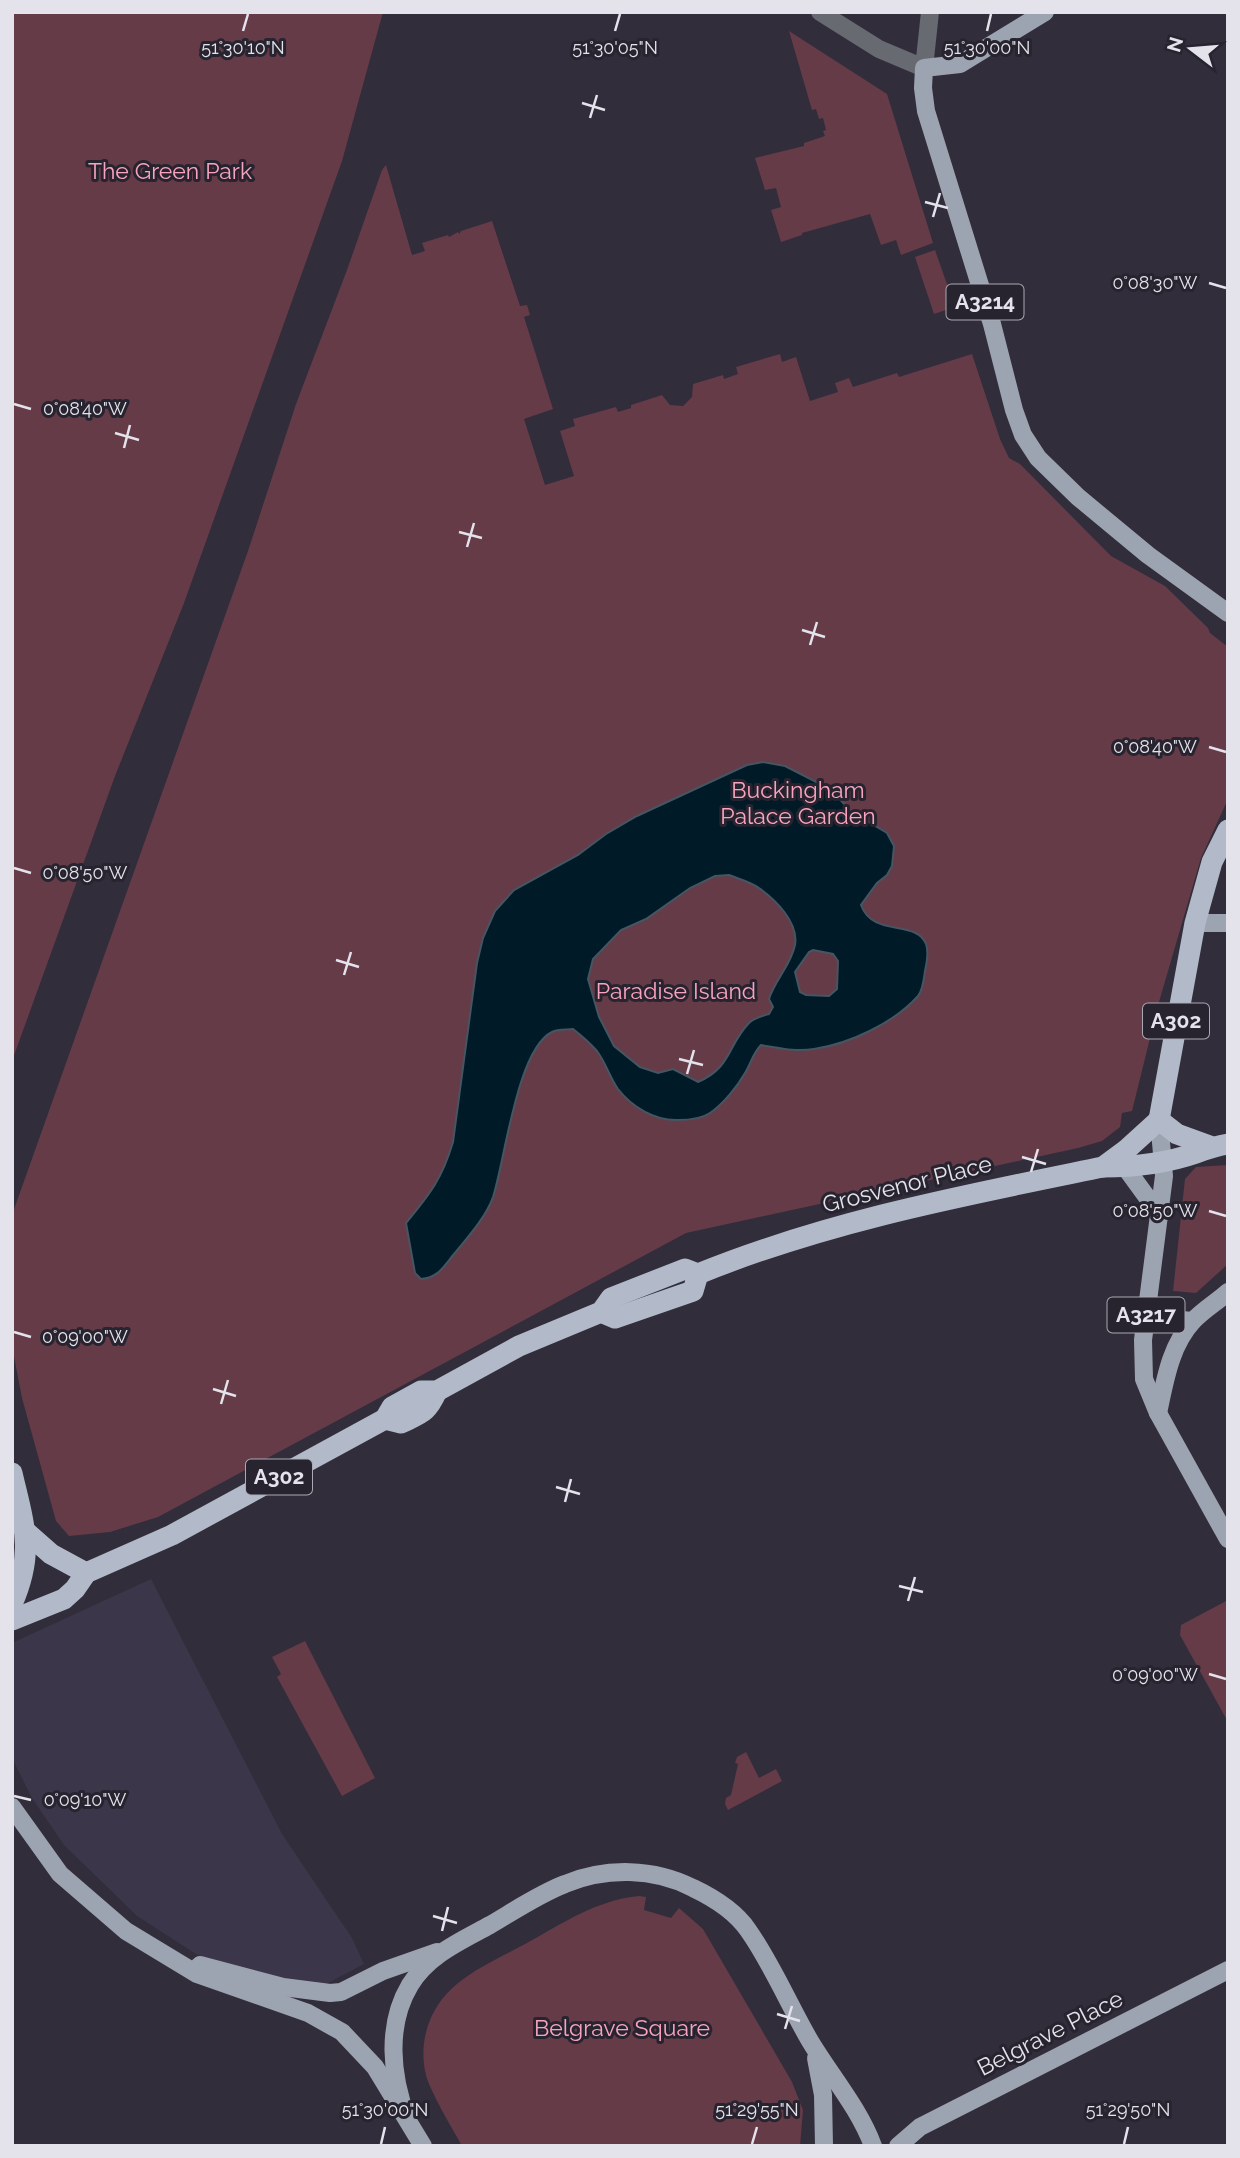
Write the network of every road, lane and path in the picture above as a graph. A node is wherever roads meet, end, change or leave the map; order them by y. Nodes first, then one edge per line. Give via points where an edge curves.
1 (820, 12) edge
2 (930, 12) edge
3 (1045, 12) edge
4 (924, 68) junction
5 (1228, 613) edge
6 (1228, 830) edge
7 (1195, 923) junction
8 (1228, 923) edge
9 (1159, 1120) junction
10 (1219, 1145) edge
11 (1164, 1160) junction
12 (1103, 1167) junction
13 (1125, 1167) junction
14 (1160, 1215) junction
15 (1228, 1292) edge
16 (1147, 1307) junction
17 (1193, 1321) junction
18 (1158, 1413) junction
19 (12, 1473) edge
20 (26, 1532) junction
21 (1228, 1539) edge
22 (86, 1573) junction
23 (12, 1604) edge
24 (12, 1620) edge
25 (12, 1807) edge
26 (447, 1948) junction
27 (163, 1953) junction
28 (1228, 1970) edge
29 (811, 2042) junction
30 (407, 2118) junction
31 (423, 2146) edge
32 (824, 2146) edge
33 (873, 2146) edge
34 (898, 2146) edge

1 - 4 street via 879,49
2 - 4 street
3 - 4 main road via 960,64
4 - 5 main road, A3214 via 926,111 1023,435 1038,458 1079,498
6 - 7 highway, A302 via 1212,862
7 - 8 main road
7 - 9 highway, A302
9 - 10 highway, A302 via 1177,1134
9 - 11 main road, A3217
9 - 12 highway, Grosvenor Place / A302
10 - 11 highway, A302
11 - 13 highway, A302
11 - 14 main road, A3217
12 - 13 highway, A302
12 - 22 highway, Grosvenor Place / A302 via 870,1218 698,1274 685,1269 611,1298 601,1312 519,1346 437,1391 421,1391 392,1408 385,1419 172,1535
13 - 14 main road
14 - 16 main road, A3217
15 - 17 main road
16 - 17 main road via 1169,1319
16 - 18 main road, A3217 via 1144,1379
17 - 18 main road via 1168,1364
18 - 21 main road, A3217
19 - 20 highway
20 - 22 highway via 51,1554
20 - 23 highway via 26,1564
22 - 24 highway, Grosvenor Place / A302 via 64,1599
25 - 27 main road via 60,1874 126,1931
26 - 27 main road via 330,1993 250,1980
26 - 29 main road via 570,1882 625,1872 659,1875 705,1894 737,1917
26 - 30 main road via 419,1972 399,2010 395,2078
27 - 30 main road via 197,1974 308,2013 342,2032 375,2067
28 - 34 main road, Belgrave Place via 920,2127
29 - 32 main road via 821,2085
29 - 33 main road
30 - 31 main road

